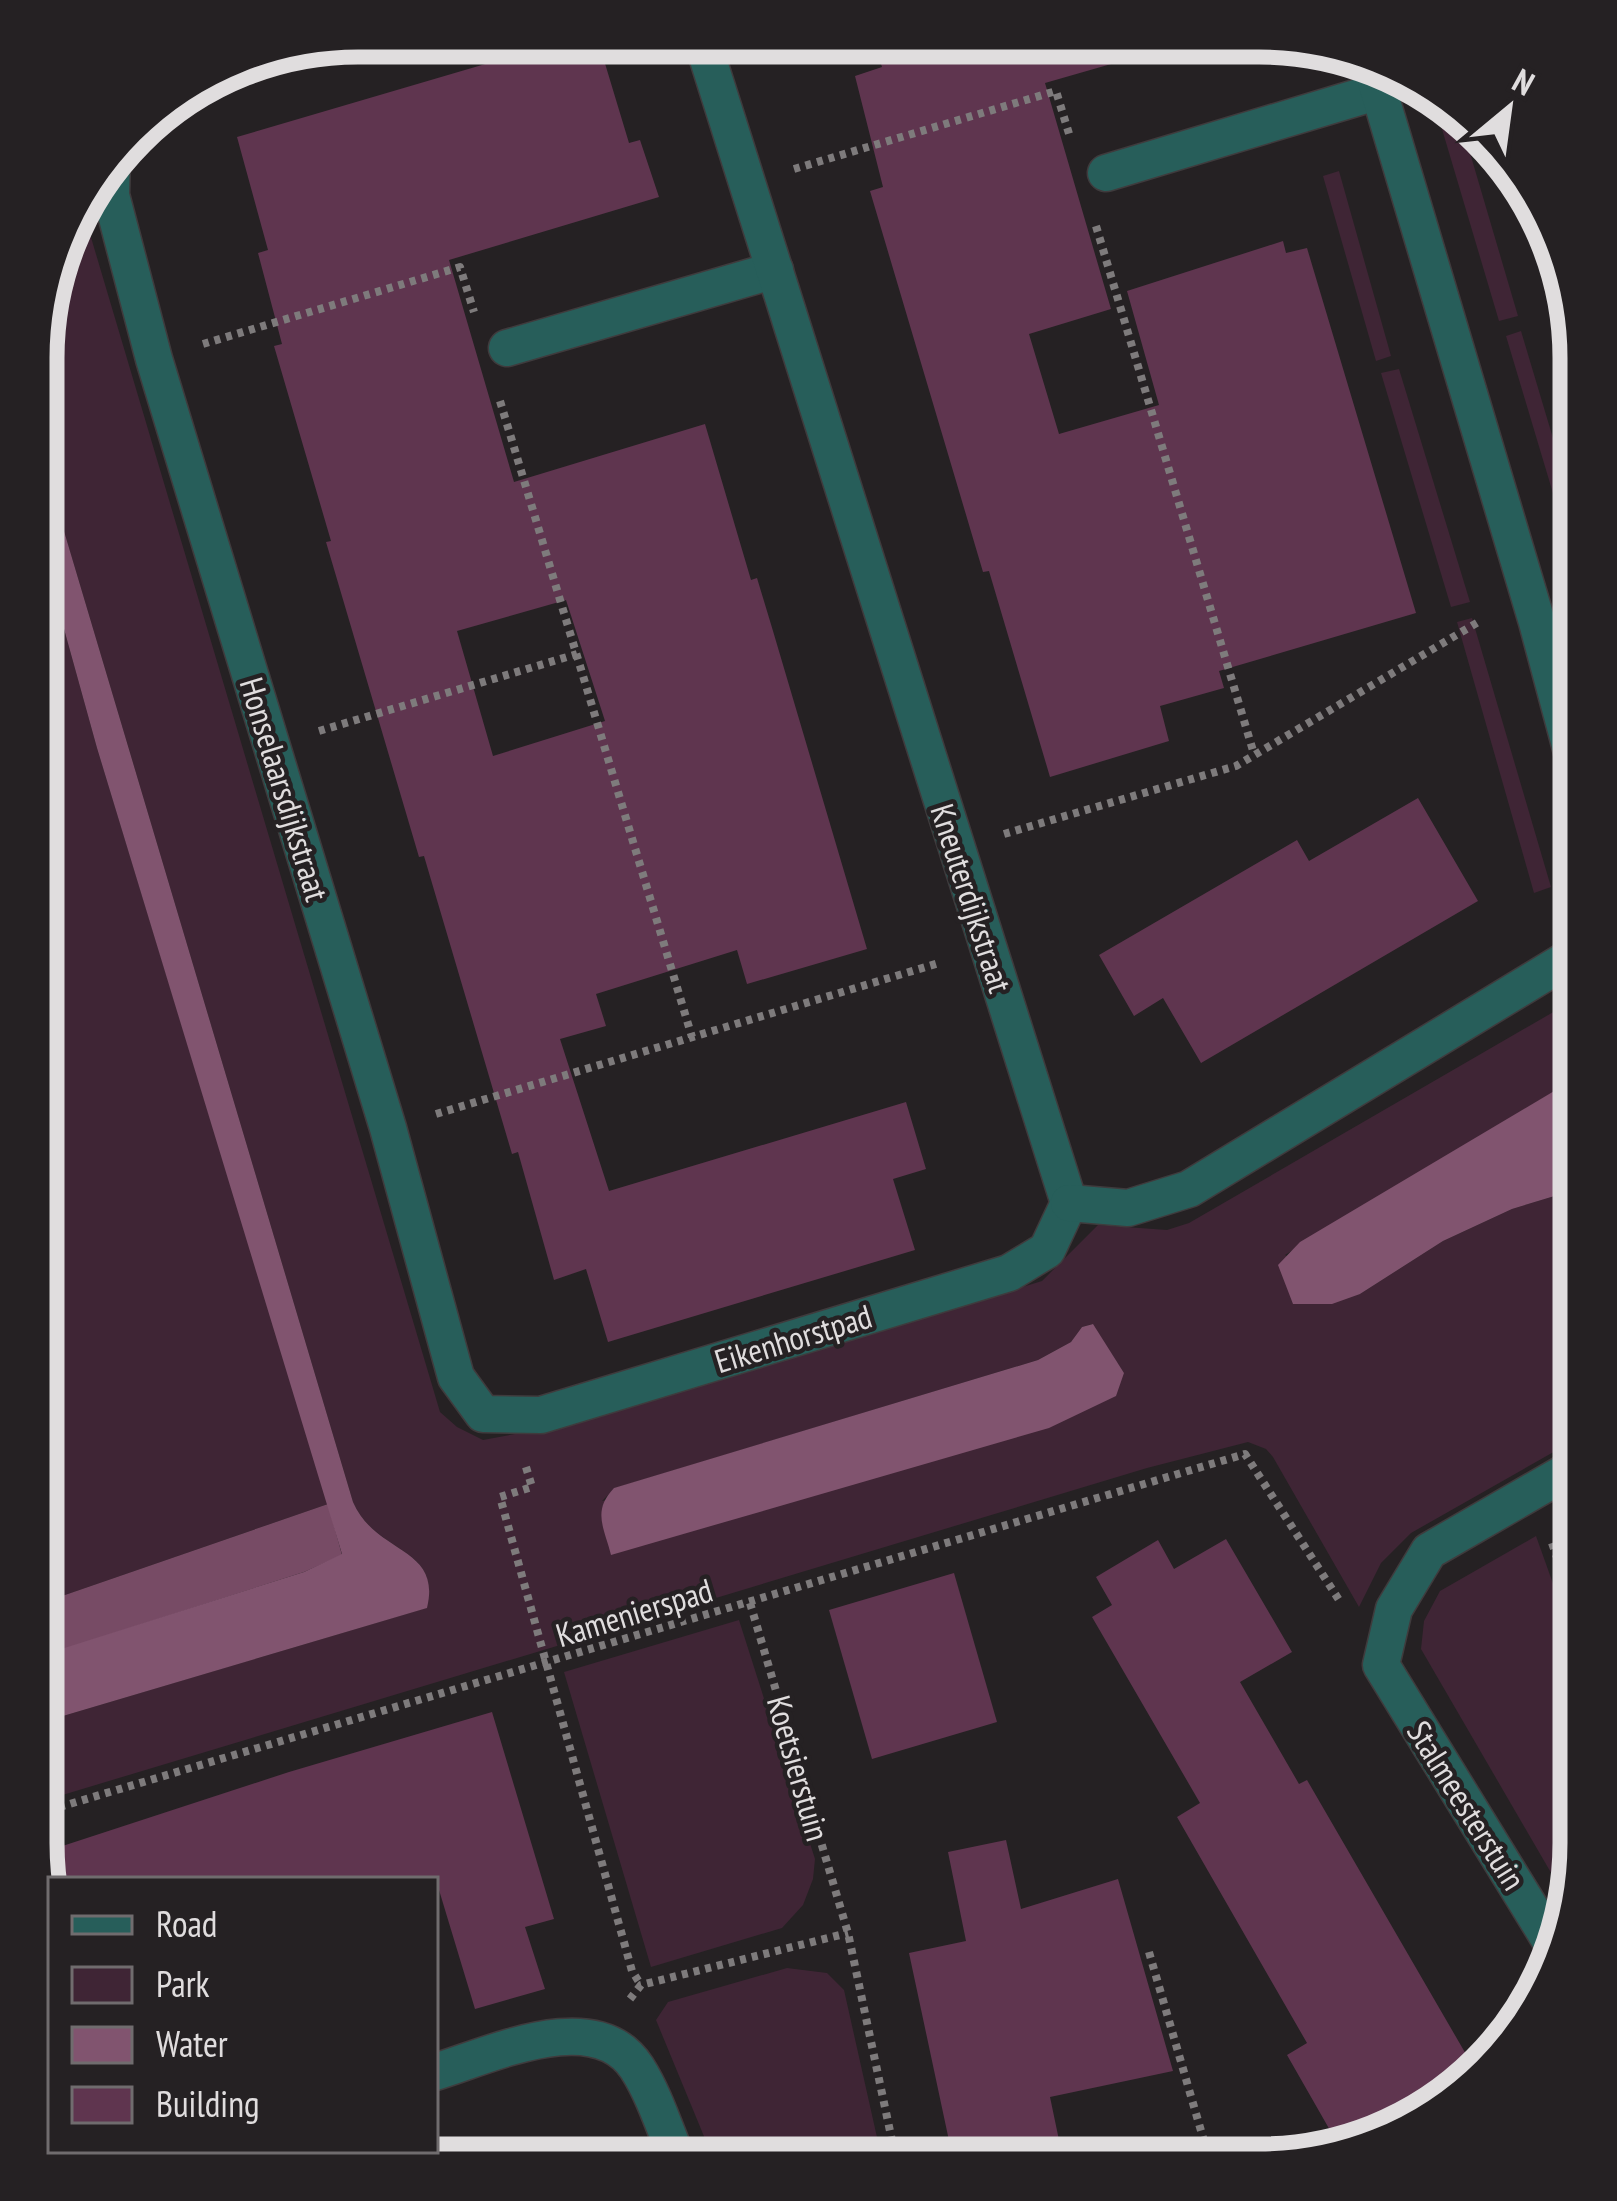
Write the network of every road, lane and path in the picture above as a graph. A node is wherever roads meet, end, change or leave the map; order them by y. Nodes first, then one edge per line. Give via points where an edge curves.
1 (707, 57) edge
2 (1373, 80) edge
3 (1376, 81) edge
4 (1091, 165) joint
5 (747, 183) junction
6 (111, 187) edge
7 (1096, 226) dead end
8 (775, 270) junction
9 (494, 354) junction
10 (154, 359) junction
11 (1528, 593) junction
12 (577, 654) junction
13 (1560, 709) edge
14 (272, 746) junction
15 (1254, 754) junction
16 (957, 849) junction
17 (988, 948) junction
18 (1560, 964) edge
19 (692, 1037) junction
20 (388, 1128) junction
21 (1069, 1203) junction
22 (483, 1414) joint
23 (541, 1415) junction
24 (1559, 1476) edge
25 (1533, 1491) junction
26 (1559, 1565) edge
27 (750, 1603) junction
28 (544, 1664) junction
29 (1381, 1665) junction
30 (57, 1808) edge
31 (848, 1933) junction
32 (1546, 1933) edge
33 (1149, 1952) dead end
34 (641, 1985) junction
35 (600, 2038) junction
36 (438, 2071) edge
37 (671, 2144) edge
38 (893, 2144) edge
39 (1205, 2144) edge

1 - 5 street, Kneuterdijkstraat
2 - 4 street
3 - 11 street
4 - 5 path via 1056,91
5 - 8 street, Kneuterdijkstraat
6 - 10 street, Honselaarsdijkstraat
7 - 15 path
8 - 9 street
8 - 16 street, Kneuterdijkstraat
9 - 10 path via 460,267
9 - 12 path
10 - 14 street, Honselaarsdijkstraat
11 - 13 street
11 - 15 path
12 - 14 path
12 - 19 path
14 - 20 street, Honselaarsdijkstraat
15 - 16 path
16 - 17 street, Kneuterdijkstraat
17 - 19 path
17 - 21 street, Kneuterdijkstraat
18 - 21 street via 1189,1190 1128,1208
19 - 20 path
20 - 22 street, Honselaarsdijkstraat via 457,1377
21 - 23 street, Eikenhorstpad via 1047,1250 1009,1273
22 - 23 street, Eikenhorstpad
23 - 28 path via 554,1453 524,1463 532,1487 500,1498
24 - 25 street
25 - 26 path
25 - 29 street via 1429,1551 1394,1609
27 - 28 path, Kamenierspad
27 - 29 path, Kamenierspad via 1245,1454
27 - 31 path, Koetsierstuin
28 - 30 path, Kamenierspad
28 - 34 path
29 - 32 street, Stalmeesterstuin
31 - 34 path
31 - 38 path, Koetsierstuin
33 - 39 path
34 - 35 path
35 - 36 street via 561,2035
35 - 37 street via 635,2064

